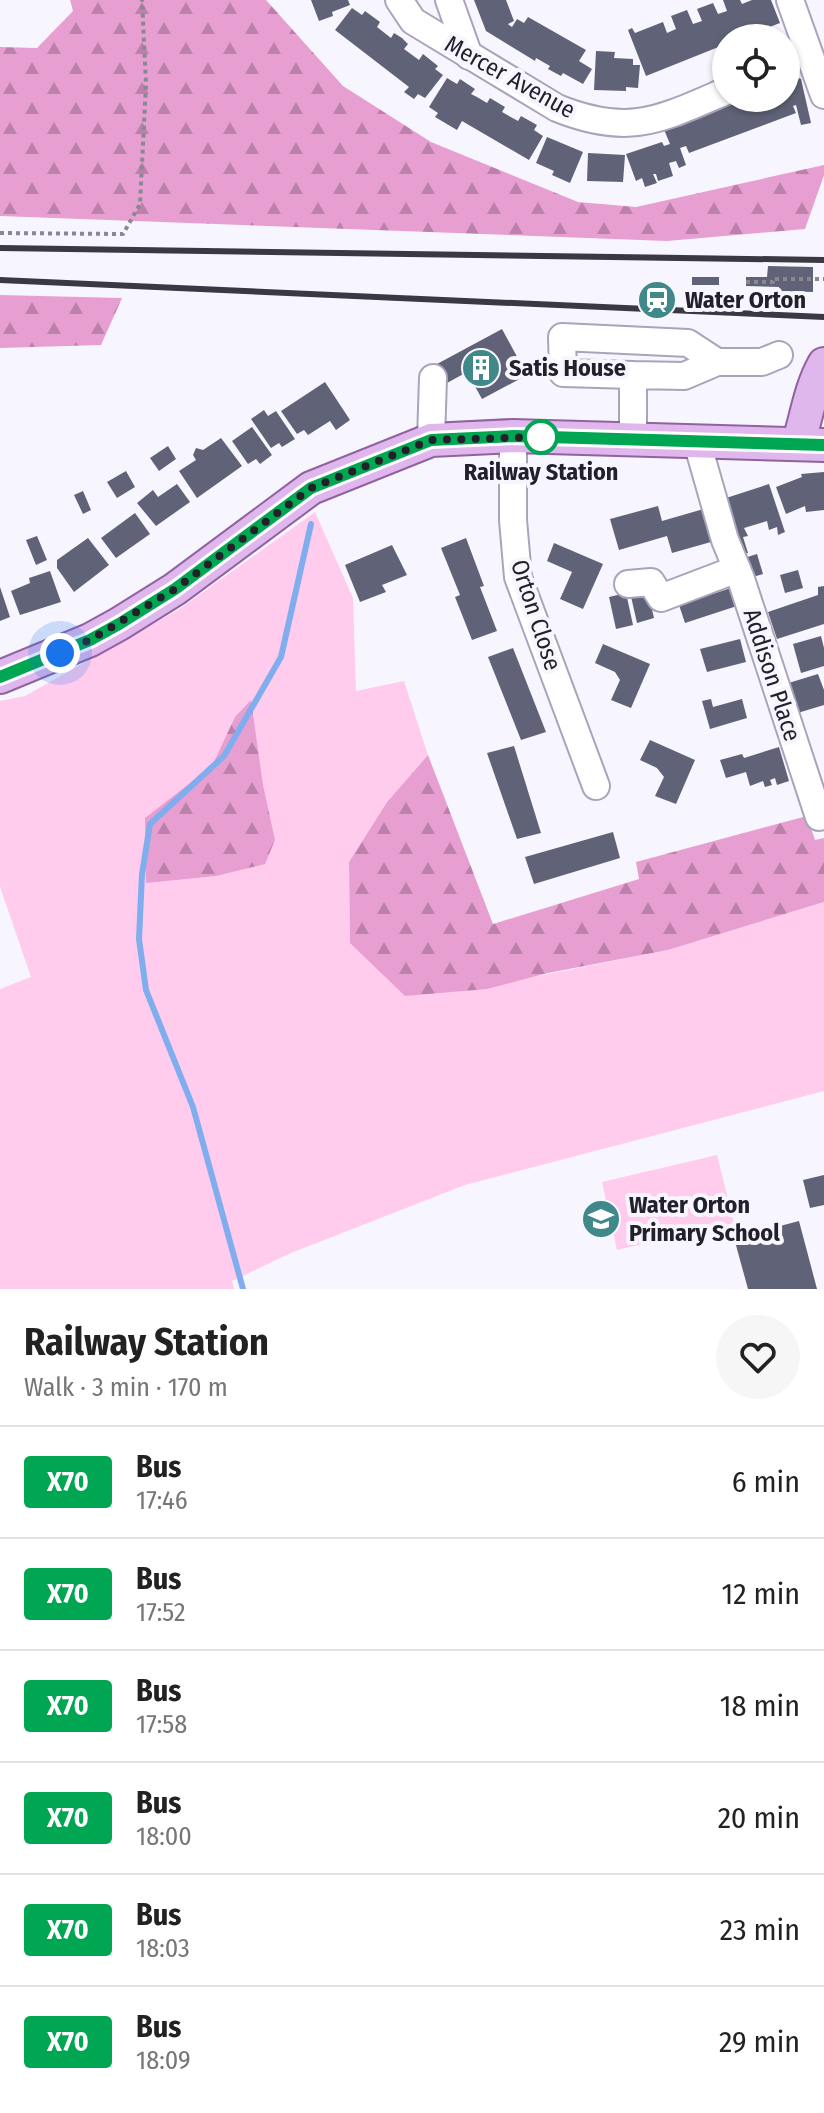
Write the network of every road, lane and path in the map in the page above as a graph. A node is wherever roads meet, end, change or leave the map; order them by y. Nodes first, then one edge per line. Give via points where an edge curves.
1 (142, 0) edge
2 (399, 0) edge
3 (449, 0) edge
4 (790, 0) edge
5 (793, 24) edge
6 (469, 56) junction
7 (800, 63) edge
8 (824, 95) edge
9 (712, 97) edge
10 (0, 233) edge
11 (824, 279) edge
12 (746, 282) dead end
13 (779, 355) dead end
14 (717, 362) junction
15 (824, 364) edge
16 (633, 375) junction
17 (433, 378) dead end
18 (513, 436) junction
19 (633, 439) junction
20 (431, 440) junction
21 (697, 442) junction
22 (811, 444) edge
23 (739, 574) junction
24 (628, 584) dead end
25 (0, 677) edge
26 (596, 786) dead end
27 (819, 817) dead end

1 - 10 path via 146,84 140,204 123,234
2 - 6 street, Mercer Avenue via 413,21
3 - 6 street
4 - 5 street
6 - 9 street, Mercer Avenue via 557,108 599,122 653,121
7 - 8 street
11 - 12 path
13 - 14 street via 762,362
14 - 16 street via 684,376
14 - 16 street via 688,343 562,337 563,373
15 - 22 main road via 807,416
16 - 19 street
17 - 20 street
18 - 19 main road
18 - 20 main road
18 - 26 street, Orton Close via 518,577
19 - 21 main road
20 - 25 main road via 311,488 119,624
21 - 22 main road
21 - 23 street, Addison Place
23 - 24 street via 661,598 651,582
23 - 27 street, Addison Place

